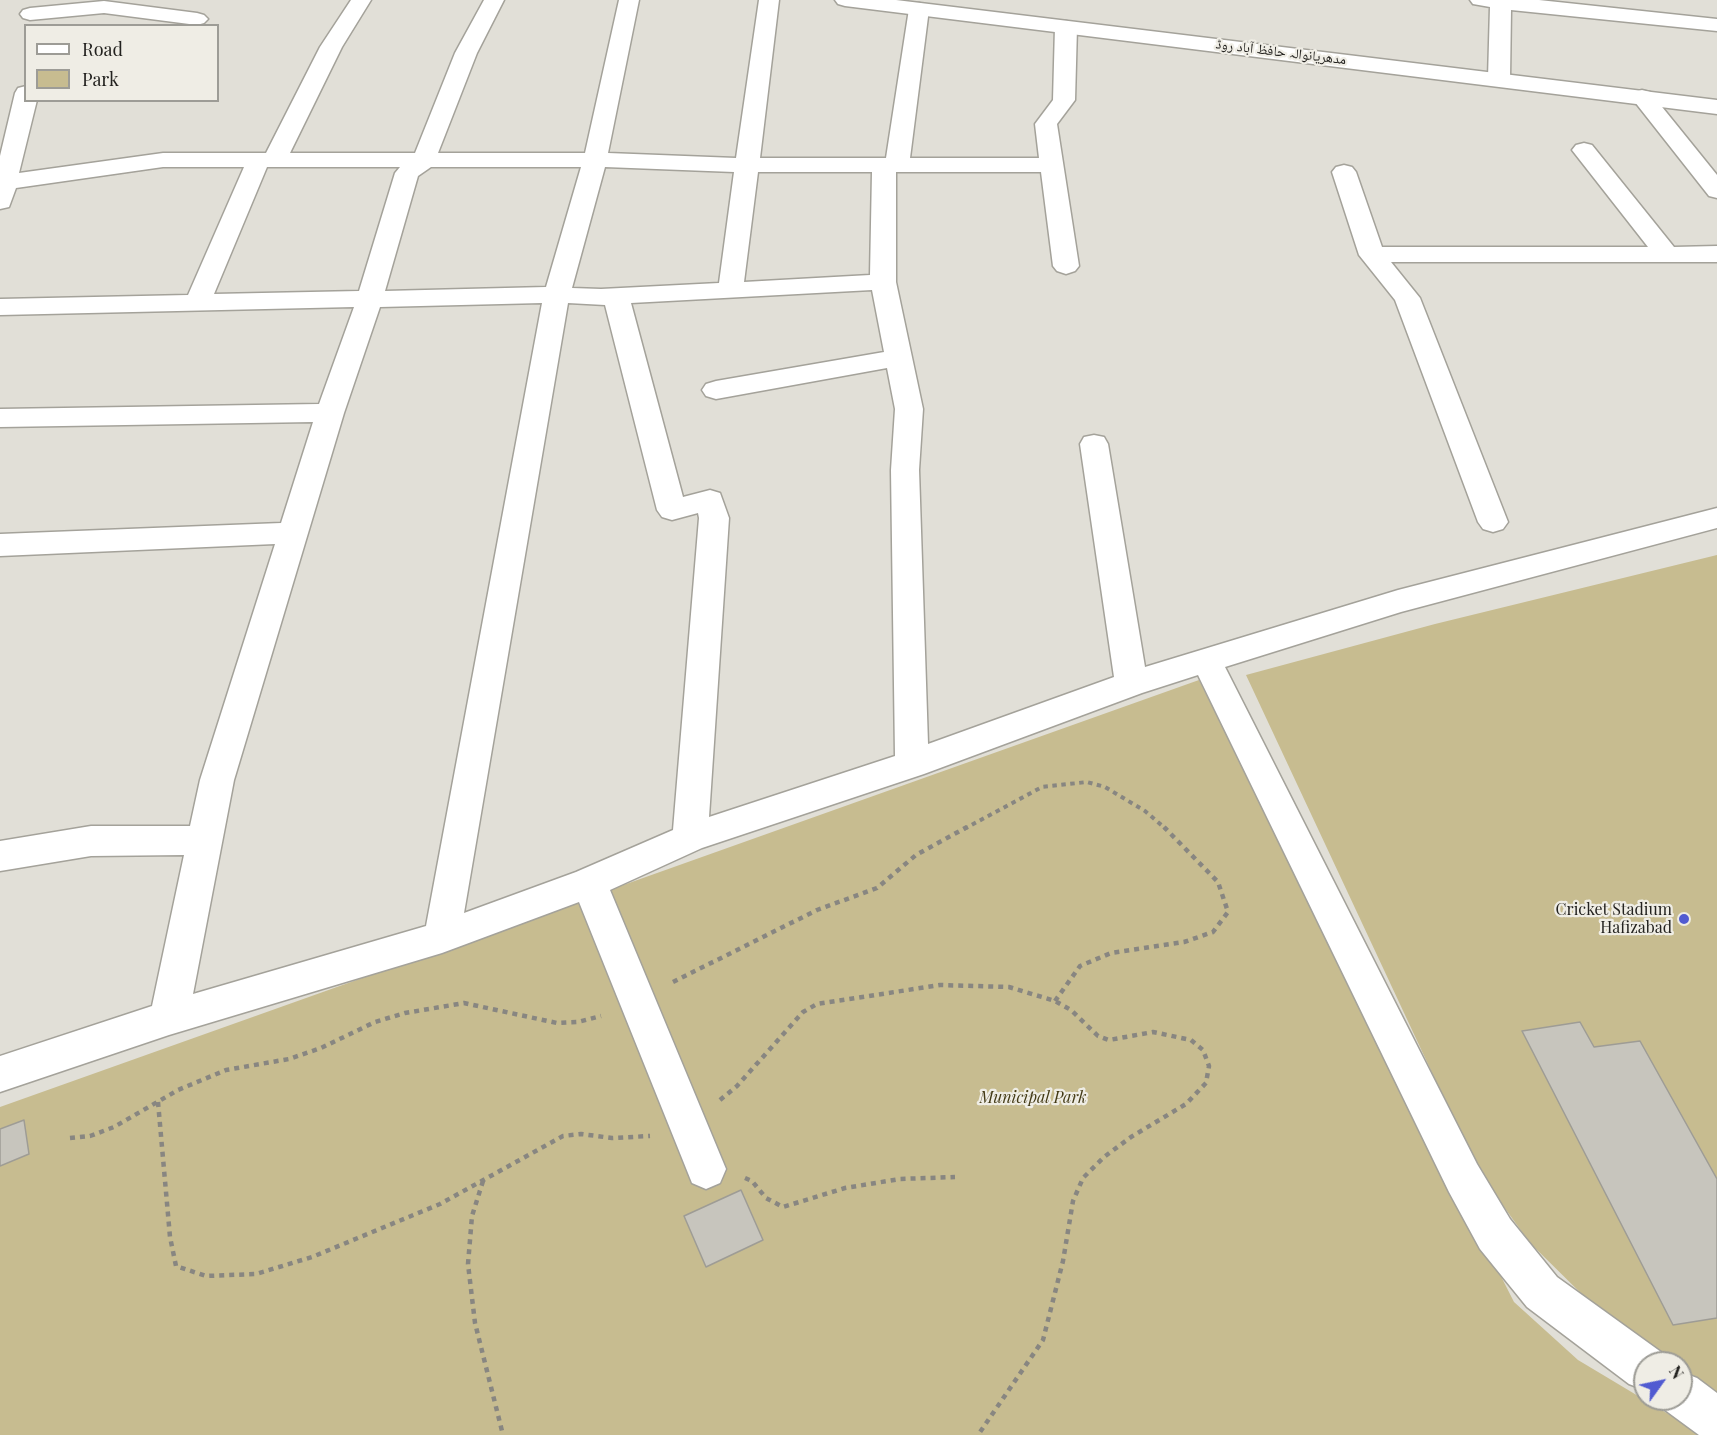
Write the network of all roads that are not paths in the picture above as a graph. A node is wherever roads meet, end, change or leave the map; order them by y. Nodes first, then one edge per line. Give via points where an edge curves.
1 (361, 0) edge
2 (494, 0) edge
3 (629, 0) edge
4 (770, 0) edge
5 (845, 0) edge
6 (1494, 1) edge
7 (919, 9) junction
8 (31, 13) edge
9 (197, 19) dead end
10 (1717, 24) edge
11 (1066, 27) junction
12 (1499, 78) junction
13 (1642, 97) junction
14 (25, 102) edge
15 (1717, 107) edge
16 (1584, 150) dead end
17 (595, 160) junction
18 (266, 161) junction
19 (423, 162) junction
20 (749, 165) junction
21 (891, 165) junction
22 (1052, 165) junction
23 (1344, 172) dead end
24 (2, 190) edge
25 (1717, 191) edge
26 (1666, 254) junction
27 (1717, 254) edge
28 (1372, 255) junction
29 (1066, 266) dead end
30 (883, 282) junction
31 (733, 291) junction
32 (557, 295) junction
33 (616, 297) junction
34 (369, 300) junction
35 (197, 303) junction
36 (0, 307) edge
37 (898, 358) junction
38 (716, 390) dead end
39 (330, 413) junction
40 (0, 418) edge
41 (1094, 444) dead end
42 (1717, 518) edge
43 (1493, 522) dead end
44 (294, 533) junction
45 (0, 545) edge
46 (1206, 660) junction
47 (1131, 684) junction
48 (912, 764) junction
49 (690, 838) junction
50 (205, 840) junction
51 (0, 856) edge
52 (589, 883) junction
53 (442, 937) junction
54 (169, 1018) junction
55 (0, 1074) edge
56 (706, 1169) dead end
57 (1633, 1359) edge
58 (1693, 1403) edge
59 (1717, 1420) edge

1 - 18 street
2 - 19 street via 466,53
3 - 17 street
4 - 20 street
5 - 7 street, مدھریانوالہ حافظ آباد روڈ
6 - 10 street
6 - 12 street
7 - 11 street, مدھریانوالہ حافظ آباد روڈ
7 - 21 street
8 - 9 street via 104,7
11 - 12 street, مدھریانوالہ حافظ آباد روڈ
11 - 22 street via 1064,100 1046,124
12 - 13 street, مدھریانوالہ حافظ آباد روڈ
13 - 15 street, مدھریانوالہ حافظ آباد روڈ
13 - 25 street
14 - 24 street
16 - 26 street
17 - 19 street
17 - 20 street
17 - 32 street
18 - 19 street
18 - 24 street via 163,160
18 - 35 street
19 - 34 street via 407,172
20 - 21 street
20 - 31 street
21 - 22 street
21 - 30 street
22 - 29 street
23 - 28 street
26 - 27 street
26 - 28 street
28 - 43 street via 1407,298
30 - 31 street
30 - 37 street
31 - 33 street
32 - 33 street
32 - 34 street
32 - 53 street
33 - 49 street via 672,510 710,500 714,518
34 - 35 street
34 - 39 street
35 - 36 street
37 - 38 street
37 - 48 street via 909,409 905,470
39 - 40 street
39 - 44 street
41 - 47 street
42 - 46 street via 1398,601
44 - 45 street
44 - 50 street via 217,780
46 - 47 street
46 - 57 street via 1463,1178 1495,1234 1542,1292
47 - 48 street
48 - 49 street
49 - 52 street
50 - 51 street via 92,841
50 - 54 street
52 - 53 street
52 - 56 street
53 - 54 street
54 - 55 street
58 - 59 street

